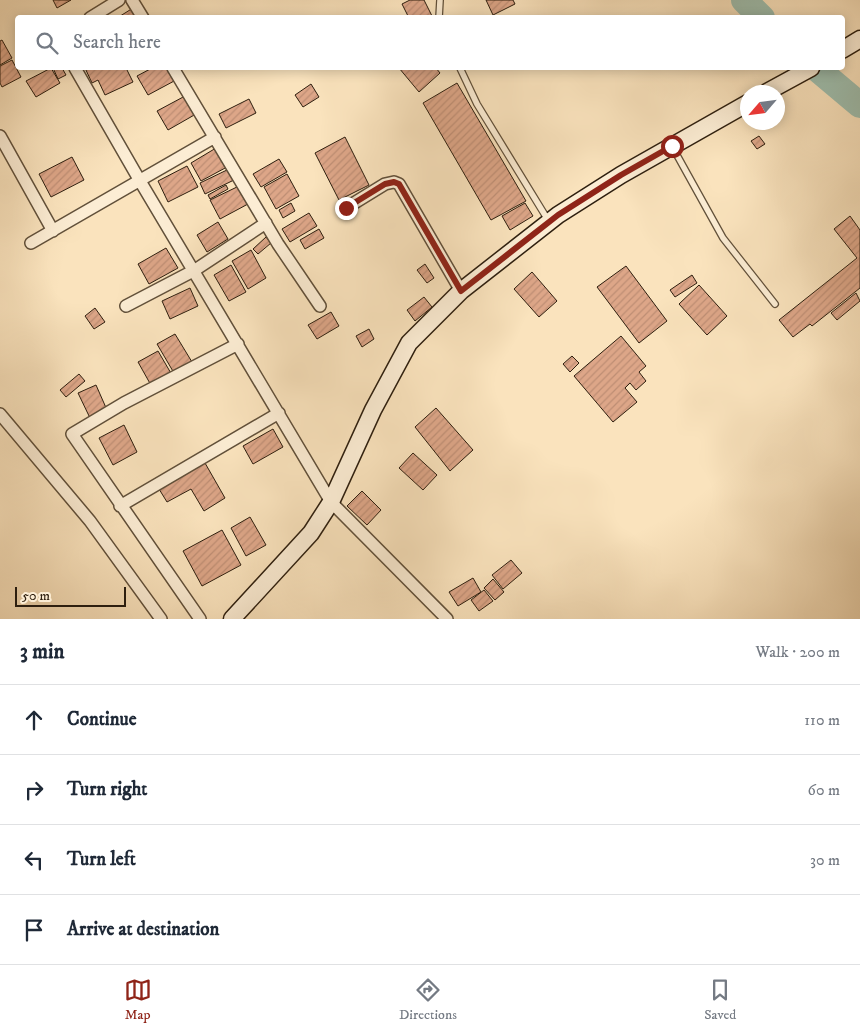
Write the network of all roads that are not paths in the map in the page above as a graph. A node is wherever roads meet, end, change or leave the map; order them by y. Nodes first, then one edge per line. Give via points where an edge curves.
1 (119, 0) edge
2 (132, 0) edge
3 (440, 0) edge
4 (95, 15) edge
5 (141, 15) edge
6 (439, 15) edge
7 (860, 39) edge
8 (845, 48) edge
9 (77, 70) edge
10 (174, 70) edge
11 (461, 70) edge
12 (807, 70) edge
13 (780, 85) edge
14 (740, 108) edge
15 (0, 136) edge
16 (215, 137) junction
17 (672, 146) junction
18 (140, 181) junction
19 (346, 208) dead end
20 (549, 222) junction
21 (266, 223) junction
22 (53, 231) junction
23 (31, 243) dead end
24 (194, 270) junction
25 (461, 291) junction
26 (776, 304) dead end
27 (126, 306) dead end
28 (320, 306) dead end
29 (238, 344) junction
30 (279, 413) junction
31 (0, 414) edge
32 (332, 502) junction
33 (120, 506) junction
34 (237, 617) edge
35 (161, 619) edge
36 (200, 619) edge
37 (447, 619) edge

1 - 4 street
2 - 5 street
3 - 6 lane
7 - 8 main road
9 - 18 street
10 - 16 street
11 - 20 lane
12 - 13 main road
14 - 17 main road
15 - 22 street
16 - 18 street
16 - 21 street
17 - 20 main road
17 - 26 lane via 723,238
18 - 22 street
18 - 24 street
19 - 25 street via 385,184 399,184
20 - 25 main road
21 - 24 street
21 - 28 street
22 - 23 street
24 - 27 street
24 - 29 street
25 - 32 main road via 409,343 373,410
29 - 30 street
29 - 33 street via 72,434
30 - 32 street
30 - 33 street
31 - 35 street via 96,528
32 - 34 main road via 310,533
32 - 37 street
33 - 36 street

